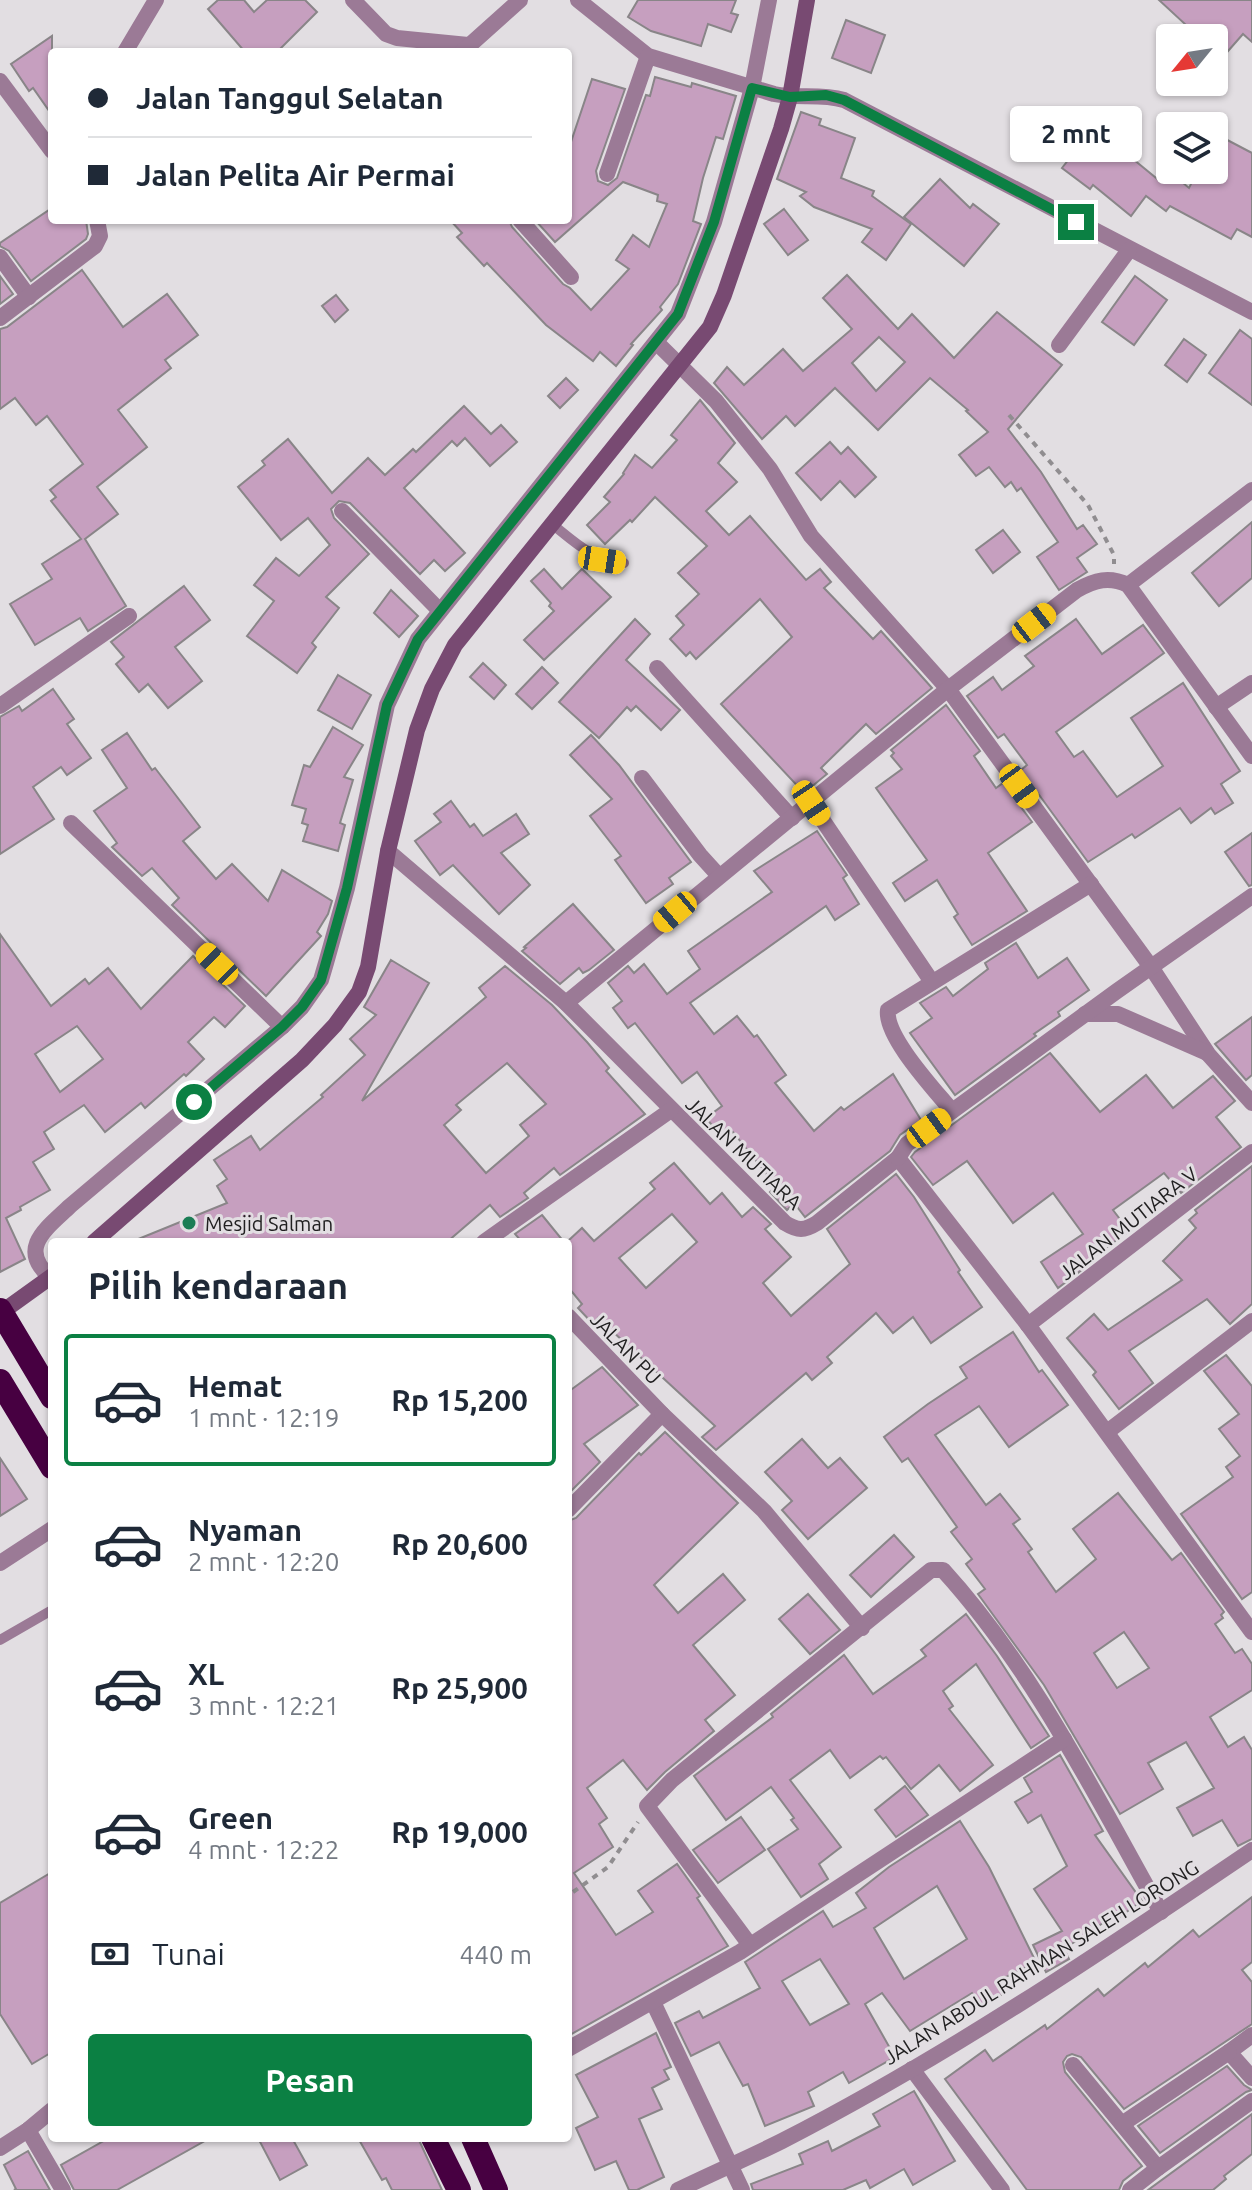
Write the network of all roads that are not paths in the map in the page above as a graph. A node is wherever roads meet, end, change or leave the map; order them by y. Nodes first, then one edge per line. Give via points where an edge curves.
1 (156, 0) edge
2 (353, 0) edge
3 (520, 0) edge
4 (578, 0) edge
5 (769, 0) edge
6 (807, 0) edge
7 (127, 48) edge
8 (465, 48) edge
9 (648, 56) junction
10 (0, 81) edge
11 (769, 92) junction
12 (48, 146) edge
13 (607, 174) dead end
14 (98, 224) edge
15 (524, 224) edge
16 (1129, 250) junction
17 (0, 257) edge
18 (571, 277) dead end
19 (29, 297) junction
20 (1252, 312) edge
21 (0, 318) edge
22 (656, 342) junction
23 (1059, 345) dead end
24 (680, 366) junction
25 (1252, 490) edge
26 (342, 511) dead end
27 (552, 524) junction
28 (624, 563) dead end
29 (1122, 582) junction
30 (440, 611) junction
31 (129, 616) dead end
32 (657, 668) dead end
33 (1252, 683) edge
34 (948, 689) junction
35 (0, 706) edge
36 (1216, 707) junction
37 (1252, 756) edge
38 (642, 778) dead end
39 (811, 803) junction
40 (792, 818) junction
41 (71, 823) dead end
42 (388, 851) junction
43 (719, 876) junction
44 (1091, 884) junction
45 (1252, 896) edge
46 (1151, 967) junction
47 (932, 982) junction
48 (566, 1003) junction
49 (1085, 1014) junction
50 (282, 1027) junction
51 (1208, 1054) junction
52 (1252, 1103) edge
53 (671, 1110) junction
54 (952, 1111) junction
55 (1252, 1152) edge
56 (898, 1158) junction
57 (99, 1238) edge
58 (496, 1238) edge
59 (48, 1275) edge
60 (48, 1280) edge
61 (1, 1311) edge
62 (572, 1320) edge
63 (1252, 1321) edge
64 (1028, 1325) junction
65 (0, 1381) edge
66 (48, 1390) edge
67 (662, 1414) junction
68 (1107, 1432) junction
69 (48, 1460) edge
70 (572, 1506) edge
71 (48, 1532) edge
72 (0, 1563) edge
73 (48, 1612) edge
74 (862, 1628) junction
75 (1252, 1632) edge
76 (0, 1640) edge
77 (1064, 1739) junction
78 (1252, 1850) edge
79 (1161, 1912) junction
80 (750, 1945) junction
81 (653, 2002) junction
82 (1252, 2035) edge
83 (572, 2047) edge
84 (1229, 2052) junction
85 (1073, 2065) dead end
86 (912, 2069) junction
87 (1252, 2078) edge
88 (1252, 2101) edge
89 (48, 2113) edge
90 (1122, 2124) junction
91 (28, 2130) junction
92 (435, 2142) edge
93 (475, 2142) edge
94 (0, 2148) edge
95 (730, 2165) junction
96 (1158, 2168) junction
97 (63, 2190) edge
98 (459, 2190) edge
99 (496, 2190) edge
100 (678, 2190) edge
101 (742, 2190) edge
102 (1002, 2190) edge
103 (1130, 2190) edge

1 - 7 street
2 - 8 street via 386,34
3 - 8 street
4 - 9 street
5 - 11 street
6 - 11 street
9 - 11 street
9 - 13 street
10 - 12 street
11 - 16 street via 826,95 862,108
11 - 22 street via 678,314
11 - 24 street via 724,295 710,327
14 - 19 street via 95,246
15 - 18 street
16 - 20 street
16 - 23 street
17 - 19 street
19 - 21 street
22 - 24 street
22 - 30 street
24 - 27 street
24 - 34 street via 716,401 770,469 811,536
25 - 29 street
26 - 30 street
27 - 28 lane via 585,552
27 - 42 street via 455,645 432,689
29 - 34 street via 1090,582
29 - 36 street
30 - 50 street via 418,639 387,705 321,980
31 - 35 street
32 - 40 street
33 - 36 street
34 - 39 street
34 - 44 street
36 - 37 street
38 - 43 street
39 - 40 street
39 - 47 street
40 - 43 street
41 - 50 street
42 - 48 street, JALAN MUTIARA
42 - 57 street via 368,967 359,992 335,1025
43 - 48 street
44 - 46 street
44 - 47 street
45 - 46 street
46 - 49 street
46 - 51 street
47 - 54 street via 891,1007 888,1020
48 - 53 street, JALAN MUTIARA
49 - 51 street via 1118,1014
49 - 54 street
50 - 59 street via 42,1234 35,1256
51 - 52 street
53 - 56 street, JALAN MUTIARA via 796,1230 817,1223
53 - 58 street
54 - 56 street via 907,1144
55 - 64 street, JALAN MUTIARA V
56 - 64 street
60 - 61 street
61 - 66 highway
62 - 67 street, JALAN PU
63 - 68 street
64 - 68 street
65 - 69 highway
67 - 70 street, JALAN PU
67 - 74 street via 764,1511
68 - 75 street
71 - 72 street
73 - 76 lane
74 - 77 street via 931,1570 943,1570 965,1592
74 - 80 street via 672,1780 647,1806
77 - 79 street
77 - 80 street
78 - 79 street, JALAN ABDUL RAHMAN SALEH LORONG
79 - 86 street, JALAN ABDUL RAHMAN SALEH LORONG
80 - 81 street
81 - 83 street
81 - 95 street
82 - 84 street
84 - 87 street
84 - 90 street
85 - 90 street
86 - 95 street, JALAN ABDUL RAHMAN SALEH LORONG
86 - 102 street
88 - 96 street
89 - 91 street
90 - 96 street
91 - 94 street
91 - 97 street
92 - 98 highway
93 - 99 highway
95 - 100 street, JALAN ABDUL RAHMAN SALEH LORONG
95 - 101 street
96 - 103 street

